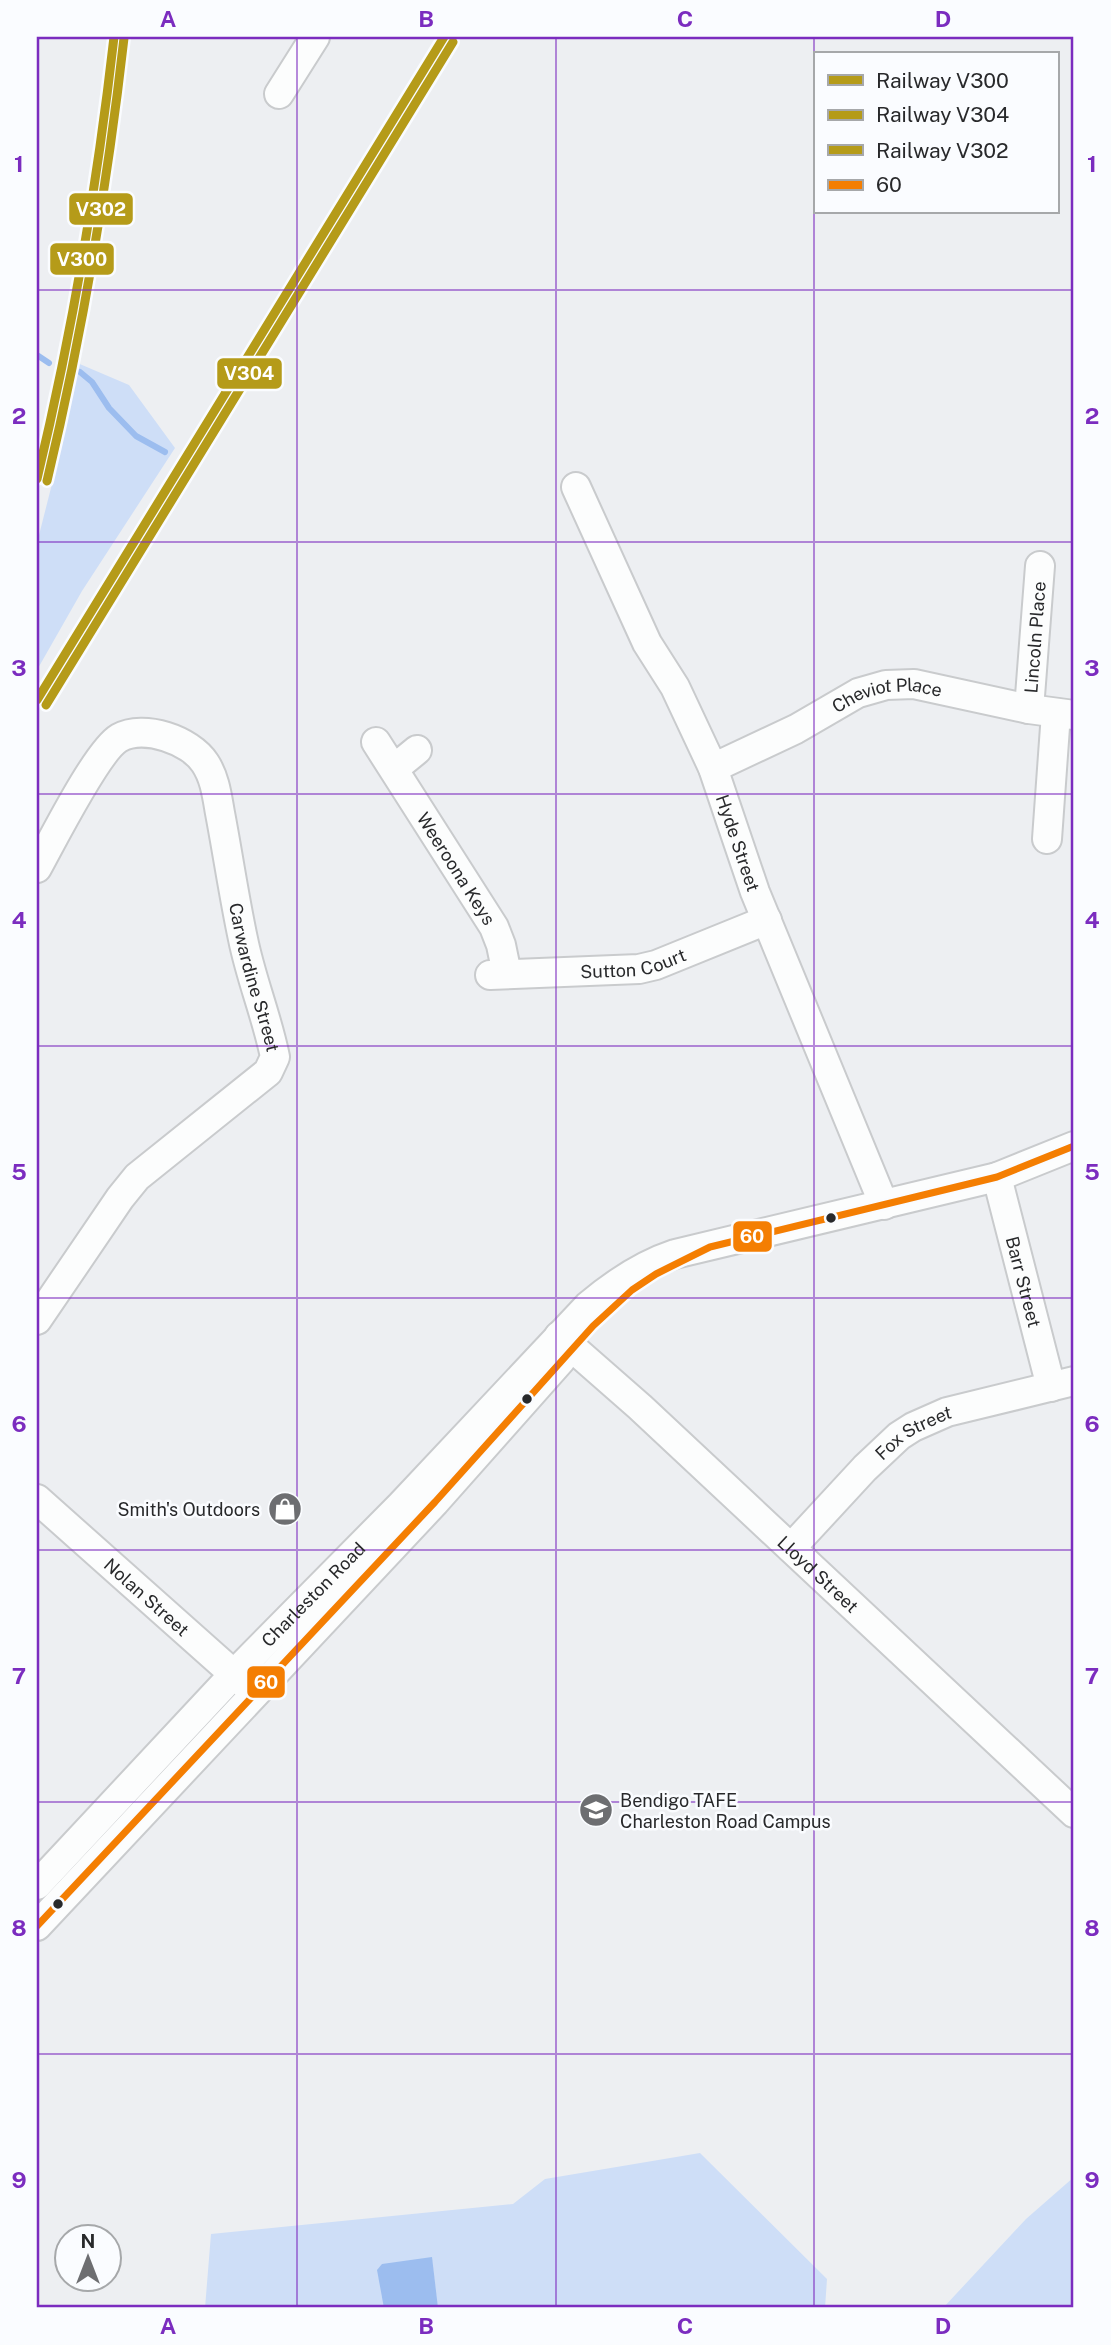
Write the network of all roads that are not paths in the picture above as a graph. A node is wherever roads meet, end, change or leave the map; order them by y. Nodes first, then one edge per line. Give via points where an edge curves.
1 (315, 37) edge
2 (279, 94) dead end
3 (576, 487) dead end
4 (1040, 562) dead end
5 (1029, 709) junction
6 (1065, 714) edge
7 (376, 742) dead end
8 (417, 750) dead end
9 (395, 768) junction
10 (713, 768) junction
11 (1047, 839) dead end
12 (37, 868) edge
13 (767, 920) junction
14 (498, 975) joint
15 (1074, 1146) edge
16 (997, 1177) junction
17 (884, 1205) junction
18 (37, 1320) edge
19 (566, 1341) junction
20 (1062, 1384) edge
21 (37, 1499) edge
22 (791, 1548) junction
23 (234, 1674) junction
24 (256, 1694) junction
25 (120, 1796) junction
26 (1074, 1813) edge
27 (141, 1816) junction
28 (37, 1885) edge
29 (37, 1926) edge

1 - 2 street
3 - 10 street, Hyde Street via 647,643 675,687
4 - 5 street, Lincoln Place
5 - 6 street, Cheviot Place
5 - 10 street, Cheviot Place via 914,684 886,685 858,693
6 - 11 street
7 - 9 street, Weeroona Keys
8 - 9 street
9 - 14 street, Weeroona Keys via 494,927 501,945
10 - 13 street, Hyde Street
12 - 18 street, Carwardine Street via 99,762 121,737 173,738 197,752 211,774 244,943 275,1057 268,1072 137,1177
13 - 14 street, Sutton Court via 639,969
13 - 17 street, Hyde Street
15 - 16 street
16 - 17 street
16 - 20 street, Barr Street
17 - 19 street via 654,1261 608,1288
19 - 22 street, Lloyd Street
19 - 23 street, Charleston Road
19 - 24 street, Charleston Road via 435,1502
20 - 22 street, Fox Street via 947,1412 913,1427 865,1468
21 - 23 street, Nolan Street
22 - 26 street, Lloyd Street
23 - 24 street, Nolan Street
23 - 25 street, Charleston Road
24 - 27 street, Charleston Road
25 - 27 street
25 - 28 street, Charleston Road
27 - 29 street, Charleston Road

